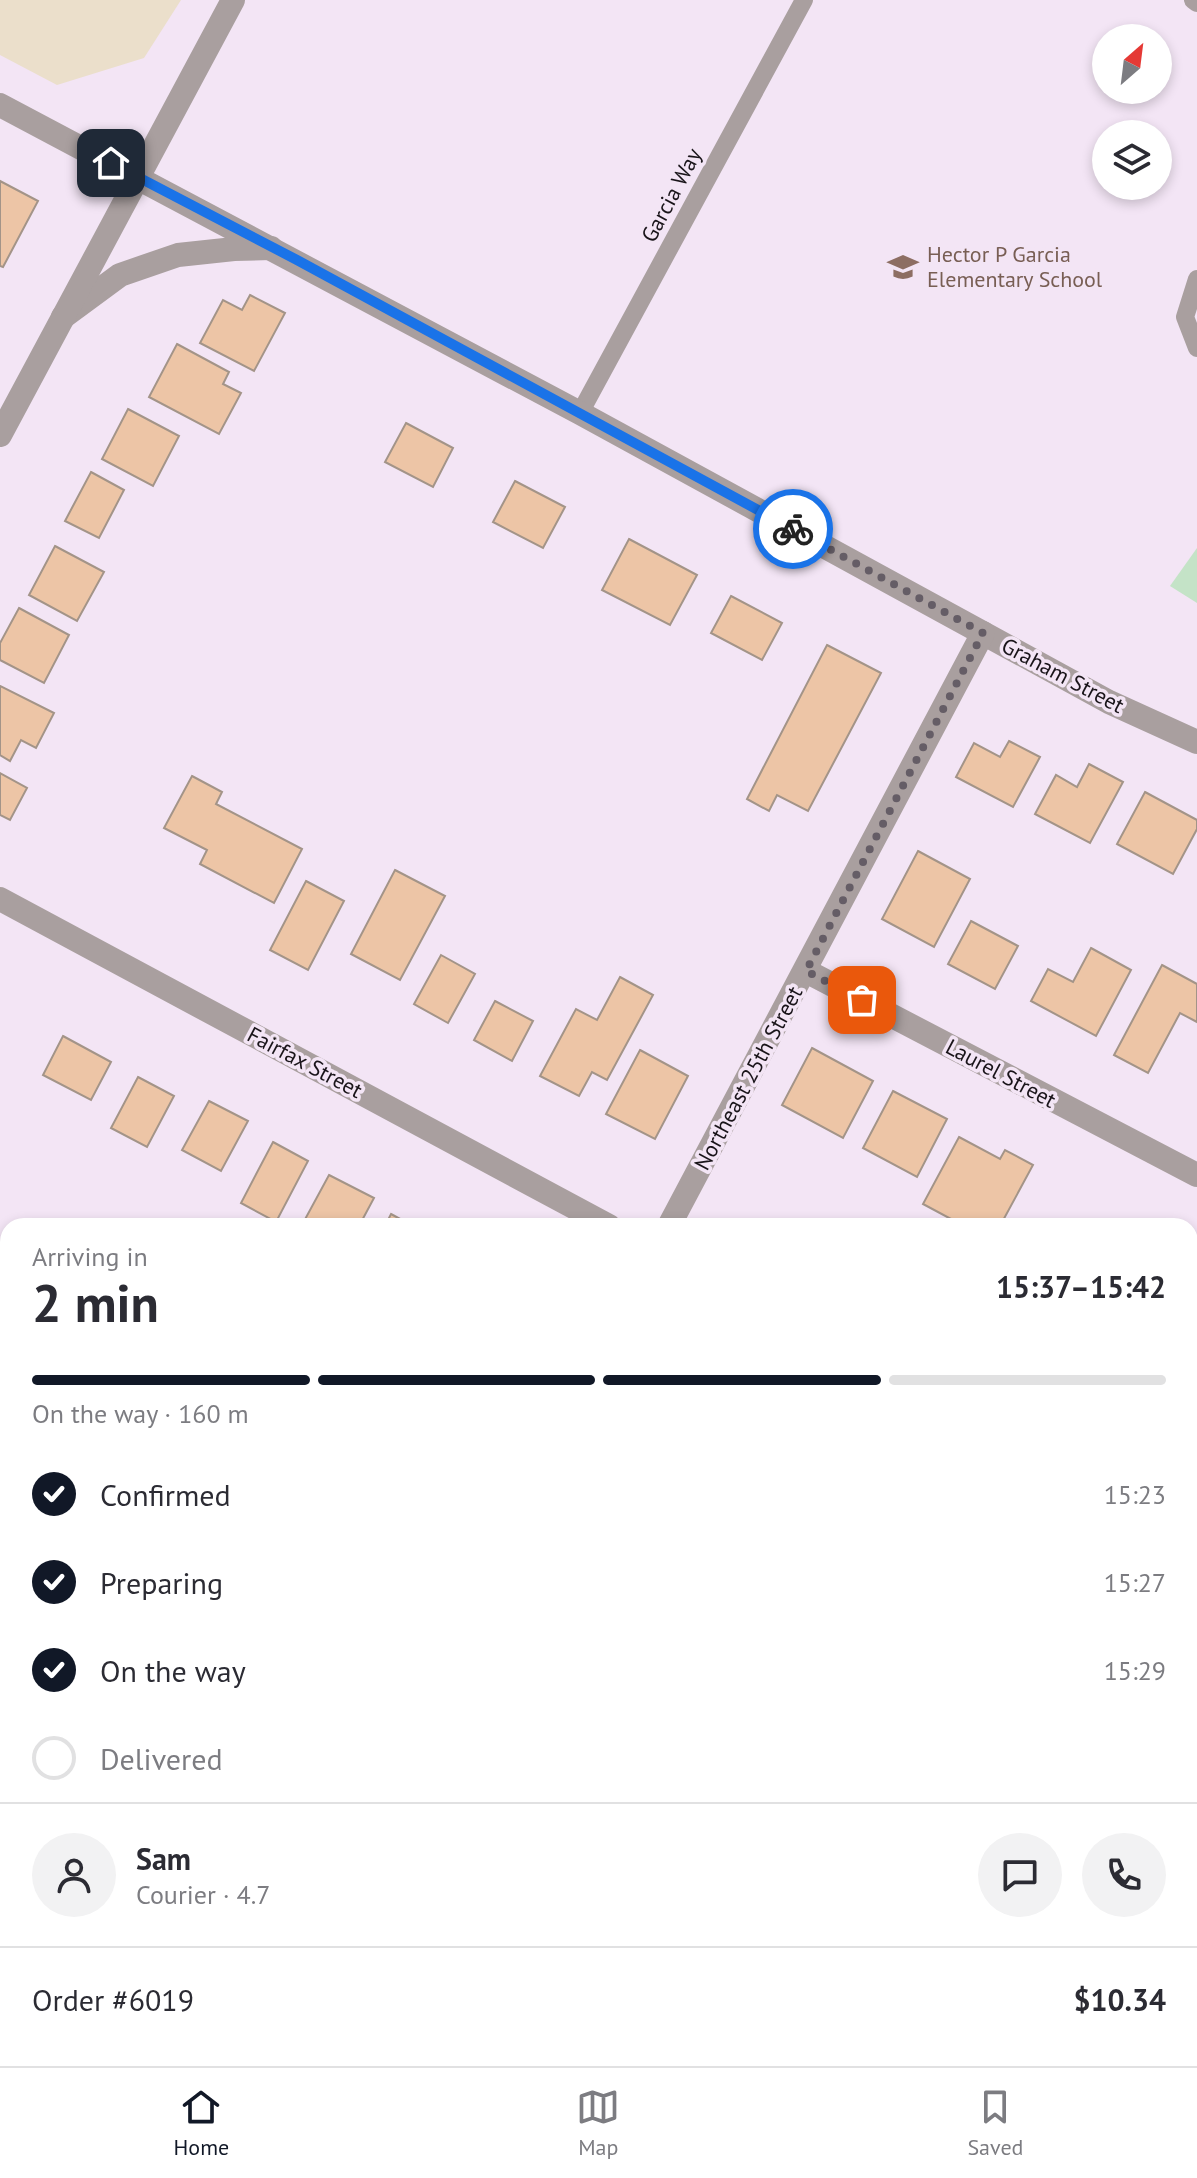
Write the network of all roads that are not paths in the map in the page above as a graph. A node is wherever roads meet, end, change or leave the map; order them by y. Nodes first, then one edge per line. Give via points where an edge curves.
1 (233, 0) edge
2 (804, 0) edge
3 (0, 105) edge
4 (138, 177) junction
5 (275, 248) junction
6 (1197, 279) edge
7 (63, 317) junction
8 (1197, 348) edge
9 (580, 413) junction
10 (0, 435) edge
11 (983, 633) junction
12 (1197, 742) edge
13 (0, 899) edge
14 (806, 971) junction
15 (1197, 1175) edge
16 (594, 1218) edge
17 (673, 1218) edge

1 - 4 street
2 - 9 lane, Garcia Way
3 - 4 street, Graham Street
4 - 5 street, Graham Street
4 - 7 street
5 - 7 street via 178,255 120,275
5 - 9 street, Graham Street
6 - 8 lane via 1185,317
7 - 10 street
9 - 11 street, Graham Street
11 - 12 street, Graham Street via 1109,702
11 - 14 street, Northeast 25th Street
13 - 16 street, Fairfax Street
14 - 15 street, Laurel Street
14 - 17 street, Northeast 25th Street

